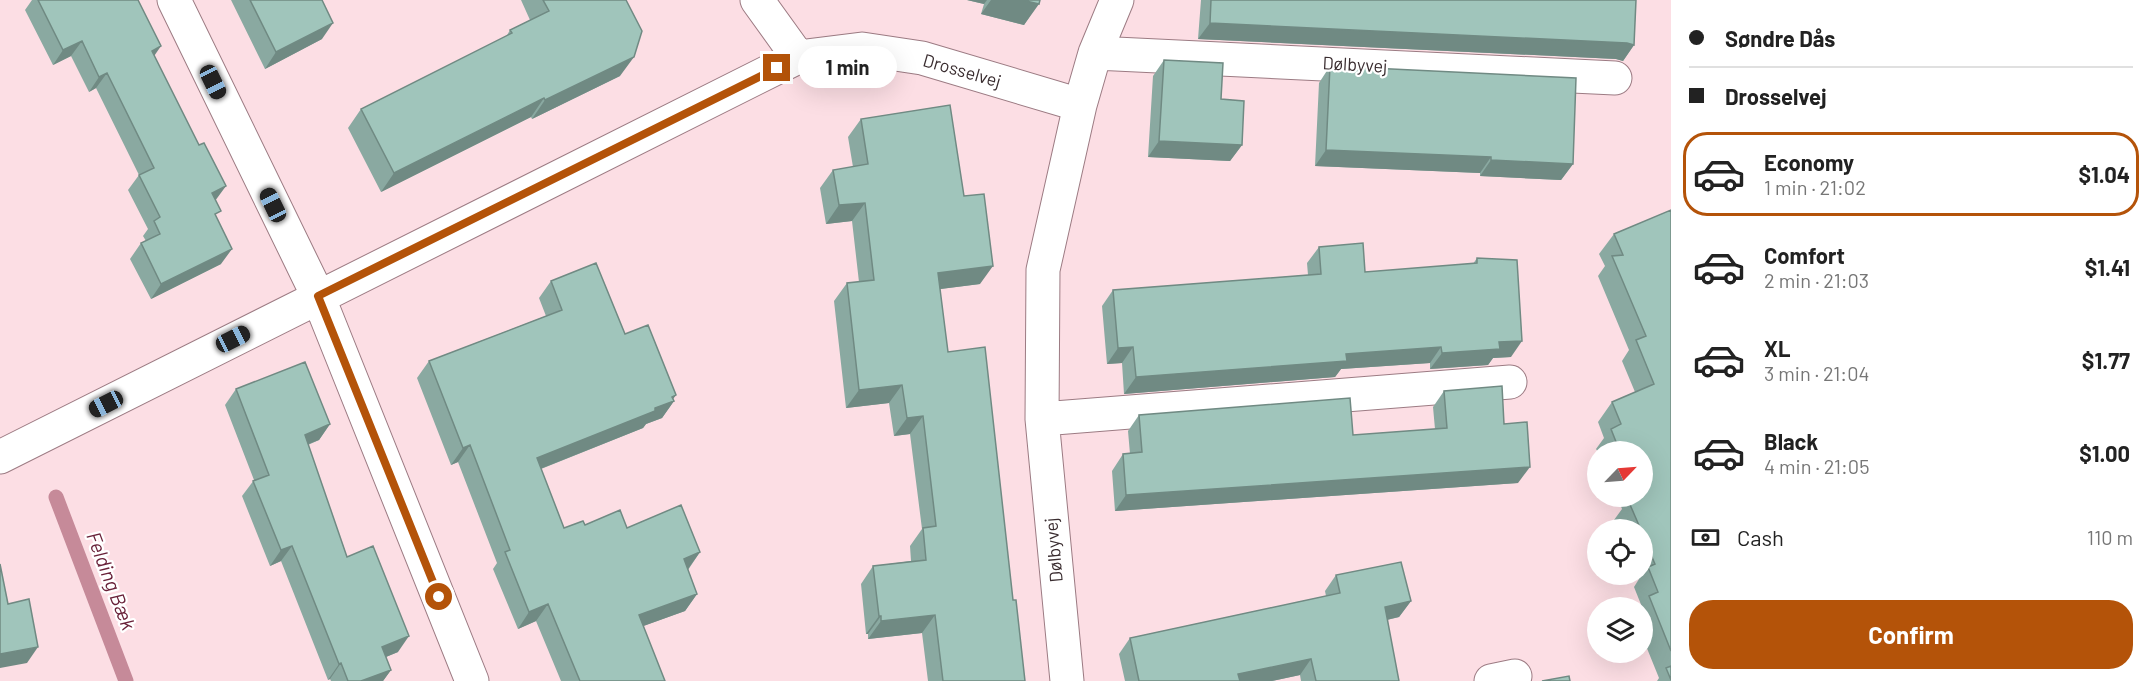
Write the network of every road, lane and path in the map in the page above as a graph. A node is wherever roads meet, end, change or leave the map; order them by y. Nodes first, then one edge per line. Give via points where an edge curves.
1 (174, 0) edge
2 (757, 0) edge
3 (1117, 0) edge
4 (1095, 52) junction
5 (798, 57) junction
6 (1615, 78) dead end
7 (1080, 105) junction
8 (318, 296) junction
9 (1510, 382) dead end
10 (1042, 419) junction
11 (0, 457) edge
12 (472, 681) edge
13 (1066, 681) edge

1 - 8 street
2 - 5 street
3 - 4 street, Dølbyvej
4 - 6 street, Dølbyvej
4 - 7 street, Dølbyvej
5 - 7 street, Drosselvej via 862,49 922,58
5 - 8 street, Drosselvej
7 - 10 street, Dølbyvej via 1043,270
8 - 11 street, Drosselvej
8 - 12 street
9 - 10 street
10 - 13 street, Dølbyvej

